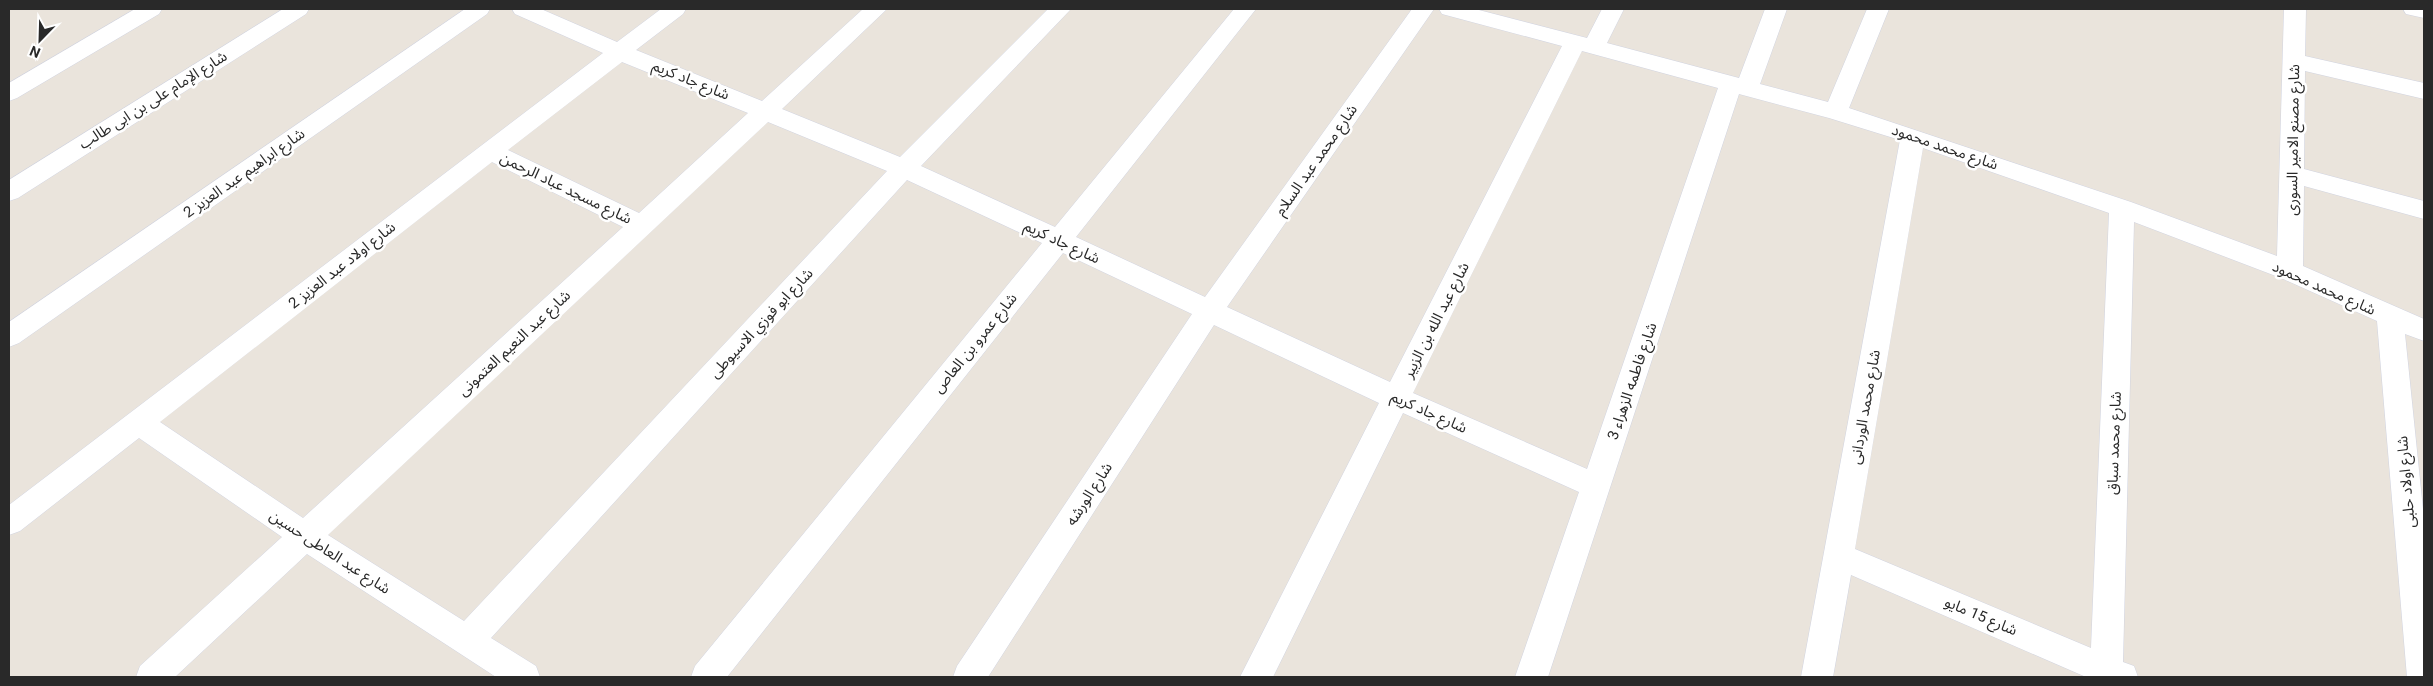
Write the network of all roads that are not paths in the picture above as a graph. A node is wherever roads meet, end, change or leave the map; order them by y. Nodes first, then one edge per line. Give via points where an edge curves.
1 (152, 9) edge
2 (298, 9) edge
3 (479, 9) edge
4 (523, 9) edge
5 (675, 9) edge
6 (876, 9) edge
7 (1060, 9) edge
8 (1245, 9) edge
9 (1423, 9) edge
10 (1450, 9) edge
11 (1613, 9) edge
12 (1776, 9) edge
13 (1878, 9) edge
14 (2295, 9) edge
15 (2414, 9) edge
16 (2424, 11) edge
17 (1584, 46) junction
18 (619, 52) junction
19 (2294, 61) junction
20 (1739, 86) junction
21 (2424, 91) edge
22 (9, 93) edge
23 (766, 111) junction
24 (1836, 112) junction
25 (1913, 136) junction
26 (490, 151) junction
27 (904, 168) junction
28 (2292, 174) junction
29 (9, 192) edge
30 (2122, 208) junction
31 (2424, 210) edge
32 (642, 225) junction
33 (1058, 240) junction
34 (2290, 270) junction
35 (1210, 311) junction
36 (2390, 317) junction
37 (2424, 331) edge
38 (9, 336) edge
39 (1397, 398) junction
40 (138, 422) junction
41 (1596, 486) junction
42 (9, 522) edge
43 (304, 536) junction
44 (1839, 556) junction
45 (467, 640) junction
46 (2112, 675) edge
47 (152, 677) edge
48 (524, 677) edge
49 (707, 677) edge
50 (969, 677) edge
51 (1256, 677) edge
52 (1532, 677) edge
53 (1817, 677) edge
54 (2424, 677) edge

1 - 22 street
2 - 29 street, شارع الإمام على بن ابى طالب
3 - 38 street, شارع ابراهيم عبد العزيز 2
4 - 18 street, شارع جاد كريم
5 - 18 street, شارع اولاد عبد العزيز 2
6 - 23 street, شارع عبد النعيم العتمونى
7 - 27 street, شارع ابو فوزي الاسيوطى
8 - 33 street, شارع عمرو بن العاص
9 - 35 street, شارع محمد عبد السلام
10 - 17 street, شارع محمد محمود
11 - 17 street, شارع عبد الله بن الزبير
12 - 20 street, شارع فاطمه الزهراء 3
13 - 24 street
14 - 19 street, شارع مصنع الامير السورى
15 - 16 street
17 - 20 street, شارع محمد محمود
17 - 39 street, شارع عبد الله بن الزبير
18 - 23 street, شارع جاد كريم
18 - 26 street, شارع اولاد عبد العزيز 2
19 - 21 street
19 - 28 street, شارع مصنع الامير السورى
20 - 24 street, شارع محمد محمود
20 - 41 street, شارع فاطمه الزهراء 3
23 - 27 street, شارع جاد كريم
23 - 32 street, شارع عبد النعيم العتمونى
24 - 25 street, شارع محمد محمود
25 - 30 street, شارع محمد محمود
25 - 44 street, شارع محمد الوردانى
26 - 32 street, شارع مسجد عباد الرحمن
26 - 40 street, شارع اولاد عبد العزيز 2
27 - 33 street, شارع جاد كريم
27 - 45 street, شارع ابو فوزي الاسيوطى
28 - 31 street
28 - 34 street, شارع مصنع الامير السورى
30 - 34 street, شارع محمد محمود
30 - 46 street, شارع محمد سباق
32 - 43 street, شارع عبد النعيم العتمونى
33 - 35 street, شارع جاد كريم
33 - 49 street, شارع عمرو بن العاص
34 - 36 street, شارع محمد محمود
35 - 39 street, شارع جاد كريم
35 - 50 street, شارع الورشه
36 - 37 street, شارع محمد محمود
36 - 54 street, شارع اولاد حلبى
39 - 41 street, شارع جاد كريم
39 - 51 street, شارع عبد الله بن الزبير
40 - 42 street, شارع اولاد عبد العزيز 2
40 - 43 street, شارع عبد العاطى حسين
41 - 52 street, شارع فاطمه الزهراء 3
43 - 45 street, شارع عبد العاطى حسين
43 - 47 street, شارع عبد النعيم العتمونى
44 - 46 street, شارع 15 مايو
44 - 53 street, شارع محمد الوردانى
45 - 48 street, شارع عبد العاطى حسين

